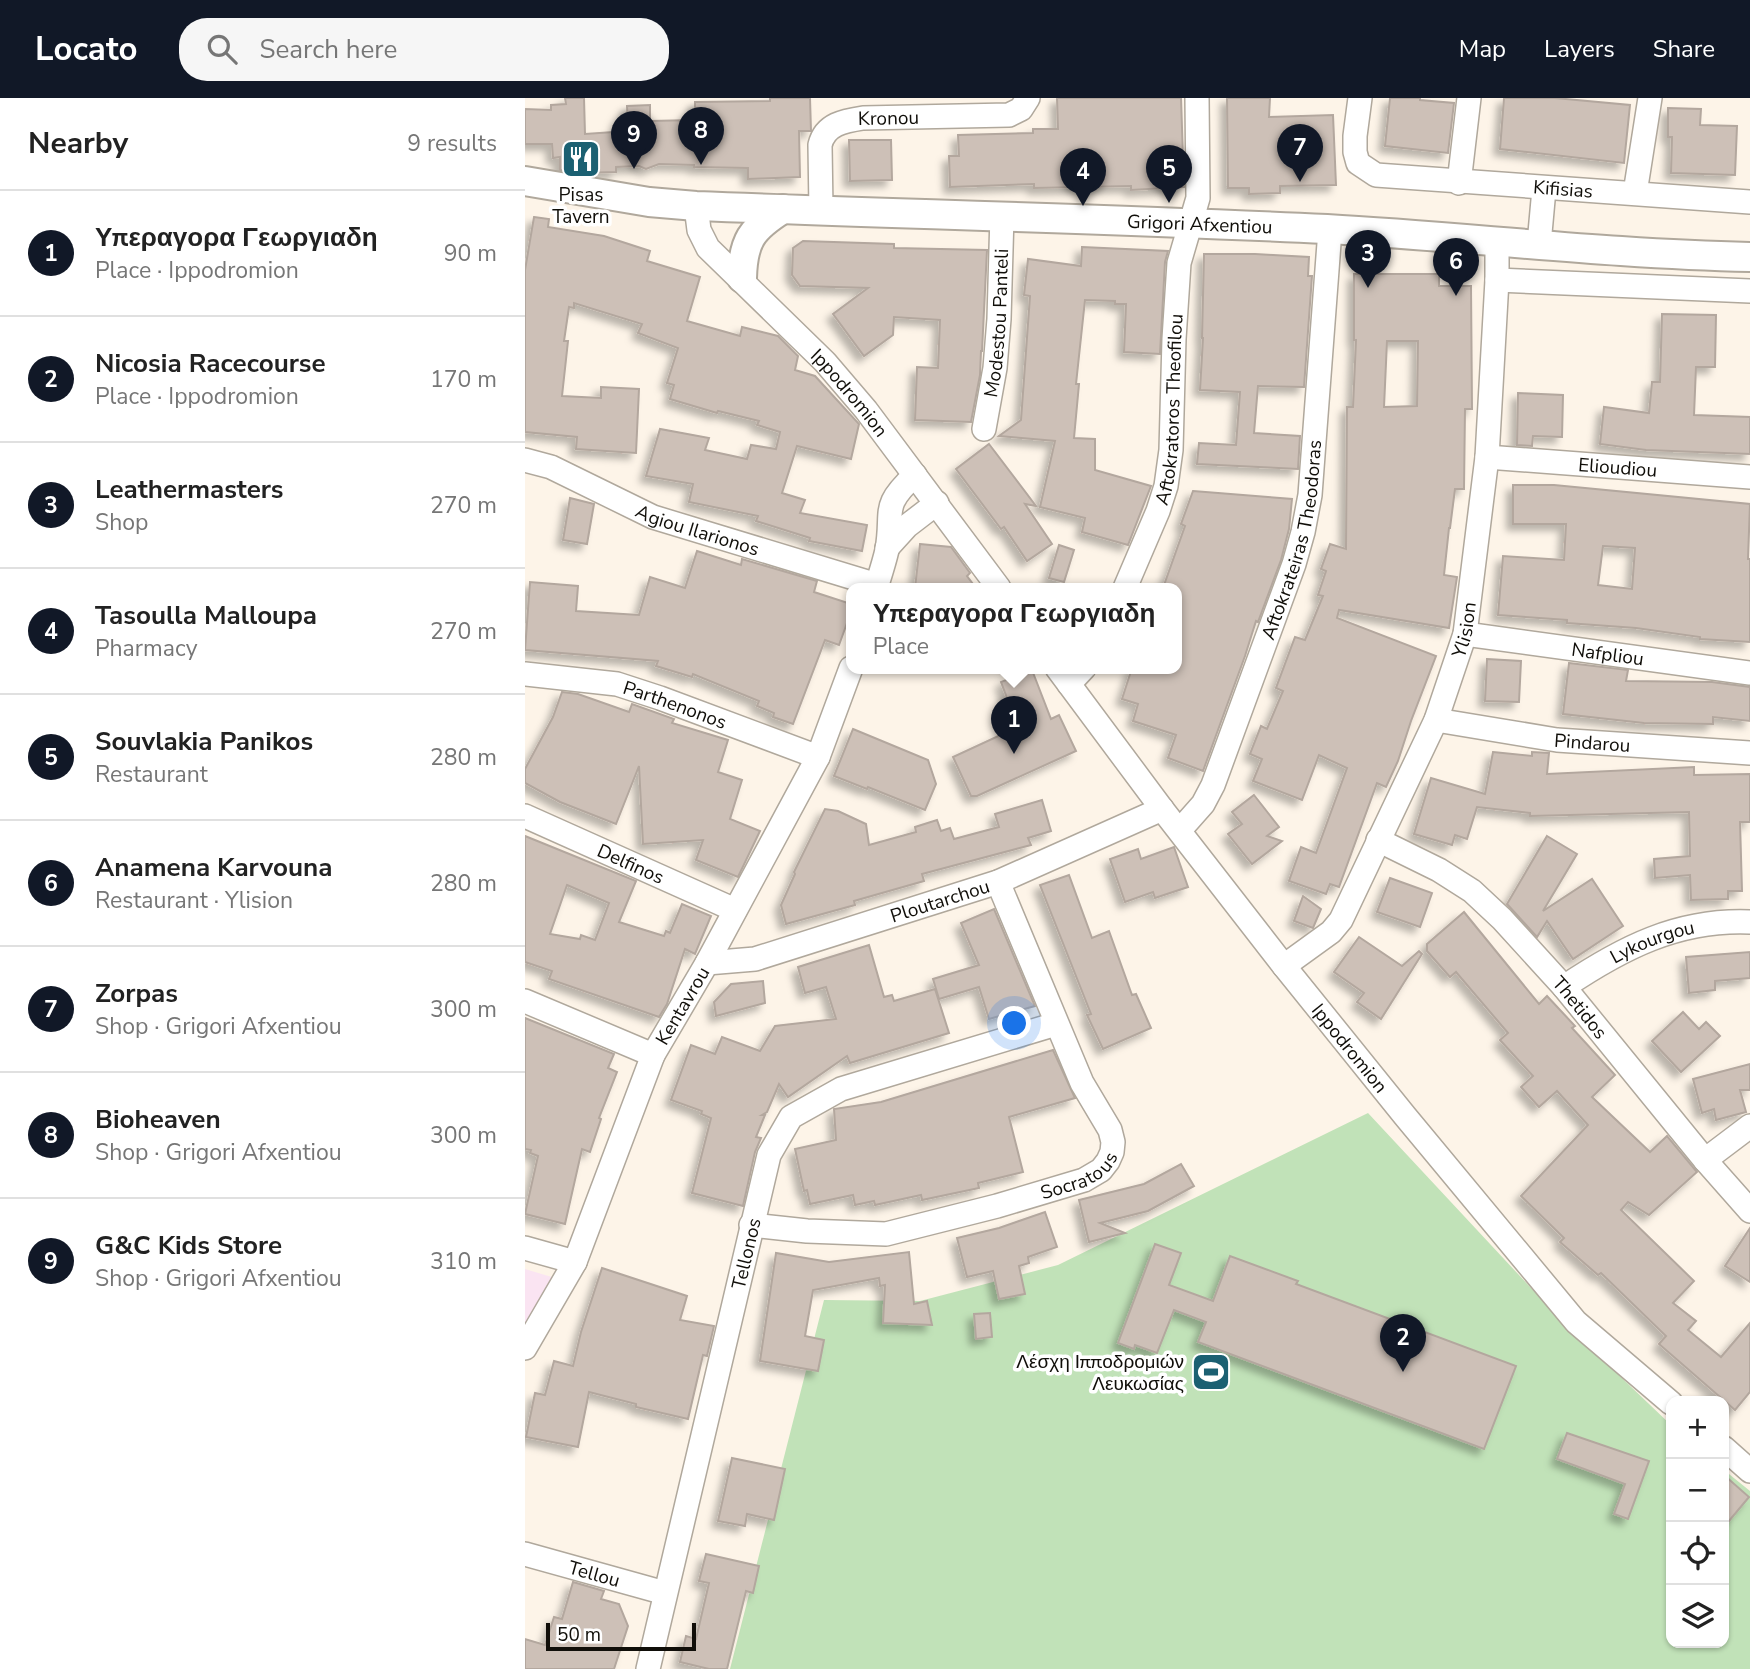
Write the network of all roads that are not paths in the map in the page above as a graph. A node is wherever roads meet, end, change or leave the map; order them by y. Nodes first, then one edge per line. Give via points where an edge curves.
1 (1028, 98) edge
2 (1196, 98) edge
3 (1360, 98) edge
4 (1469, 98) edge
5 (1650, 98) edge
6 (525, 181) edge
7 (1459, 183) junction
8 (1544, 189) junction
9 (1635, 193) junction
10 (1750, 202) edge
11 (696, 206) junction
12 (783, 209) junction
13 (821, 211) junction
14 (1002, 215) junction
15 (1191, 223) junction
16 (1329, 230) junction
17 (1496, 241) junction
18 (1539, 244) junction
19 (1750, 257) edge
20 (742, 278) junction
21 (1497, 280) junction
22 (1750, 291) edge
23 (984, 429) dead end
24 (1487, 457) junction
25 (525, 460) edge
26 (915, 475) junction
27 (1750, 477) edge
28 (937, 503) junction
29 (887, 548) junction
30 (864, 583) edge
31 (878, 583) edge
32 (995, 583) edge
33 (1127, 583) edge
34 (1465, 634) junction
35 (1750, 673) edge
36 (525, 674) edge
37 (849, 674) edge
38 (1070, 674) edge
39 (1436, 720) junction
40 (1750, 753) edge
41 (818, 757) junction
42 (1162, 809) junction
43 (525, 816) edge
44 (1179, 830) junction
45 (1378, 840) junction
46 (998, 882) junction
47 (735, 910) junction
48 (1750, 922) edge
49 (707, 963) junction
50 (1284, 967) junction
51 (1564, 987) junction
52 (525, 1001) edge
53 (1056, 1024) junction
54 (653, 1055) junction
55 (1750, 1126) edge
56 (1705, 1160) junction
57 (1750, 1211) edge
58 (751, 1225) junction
59 (525, 1248) edge
60 (575, 1262) junction
61 (525, 1348) edge
62 (1666, 1399) edge
63 (1729, 1452) edge
64 (1750, 1471) edge
65 (525, 1554) edge
66 (664, 1593) junction
67 (648, 1669) edge

1 - 13 street, Kronou via 1021,109 1009,115 863,118 830,127 820,145
2 - 15 street, Aftokratoros Theofilou via 1199,184
3 - 7 street, Kifisias via 1355,152 1366,170 1376,175
4 - 7 street
5 - 9 street
6 - 11 main road, Grigori Afxentiou
7 - 8 street, Kifisias
8 - 9 street, Kifisias
8 - 18 street
9 - 10 street, Kifisias
11 - 12 main road, Grigori Afxentiou
11 - 20 street, Ippodromion via 702,239
12 - 13 main road, Grigori Afxentiou
12 - 20 main road via 747,241
13 - 14 main road, Grigori Afxentiou
14 - 15 main road, Grigori Afxentiou
14 - 23 street, Modestou Panteli via 997,344
15 - 16 main road, Grigori Afxentiou
15 - 33 street, Aftokratoros Theofilou via 1179,263 1166,486
16 - 17 main road, Grigori Afxentiou
16 - 44 street, Aftokrateiras Theodoras via 1310,495 1303,532 1213,785
17 - 18 main road, Grigori Afxentiou
17 - 21 street, Ylision
18 - 19 main road, Grigori Afxentiou
20 - 26 street, Ippodromion via 825,362
21 - 22 street
21 - 24 street, Ylision
24 - 27 street, Elioudiou
24 - 34 street, Ylision
25 - 30 street, Agiou Ilarionos via 559,470 662,520
26 - 28 street, Ippodromion
26 - 29 street via 893,500
28 - 29 street
28 - 32 street, Ippodromion
29 - 31 street
34 - 35 street, Nafpliou
34 - 39 street, Ylision
36 - 41 street, Parthenonos via 617,684
37 - 41 street, Kentavrou
38 - 42 street, Ippodromion
39 - 40 street, Pindarou via 1557,740
39 - 45 street, Ylision
41 - 47 street, Kentavrou
42 - 44 street, Ippodromion
42 - 46 street, Ploutarchou
43 - 47 street, Delfinos
44 - 50 street, Ippodromion
45 - 50 street, Ylision via 1337,928
45 - 51 street, Thetidos via 1472,891
46 - 49 street, Ploutarchou via 755,959
46 - 53 street, Socratous
47 - 49 street, Kentavrou
48 - 51 street, Lykourgou via 1667,932 1604,960
49 - 54 street, Kentavrou
50 - 62 street, Ippodromion via 1576,1322
51 - 56 street, Thetidos
52 - 54 street
53 - 58 street, Tellonos via 841,1089 791,1117 769,1155
53 - 58 street, Socratous via 1110,1130 1112,1152 1101,1170 1084,1180 997,1206 886,1234
54 - 60 street, Kentavrou
55 - 56 street
56 - 57 street, Thetidos
58 - 66 street, Tellonos
59 - 60 street
60 - 61 street, Kentavrou
63 - 64 street
65 - 66 street, Tellou
66 - 67 street, Tellonos

